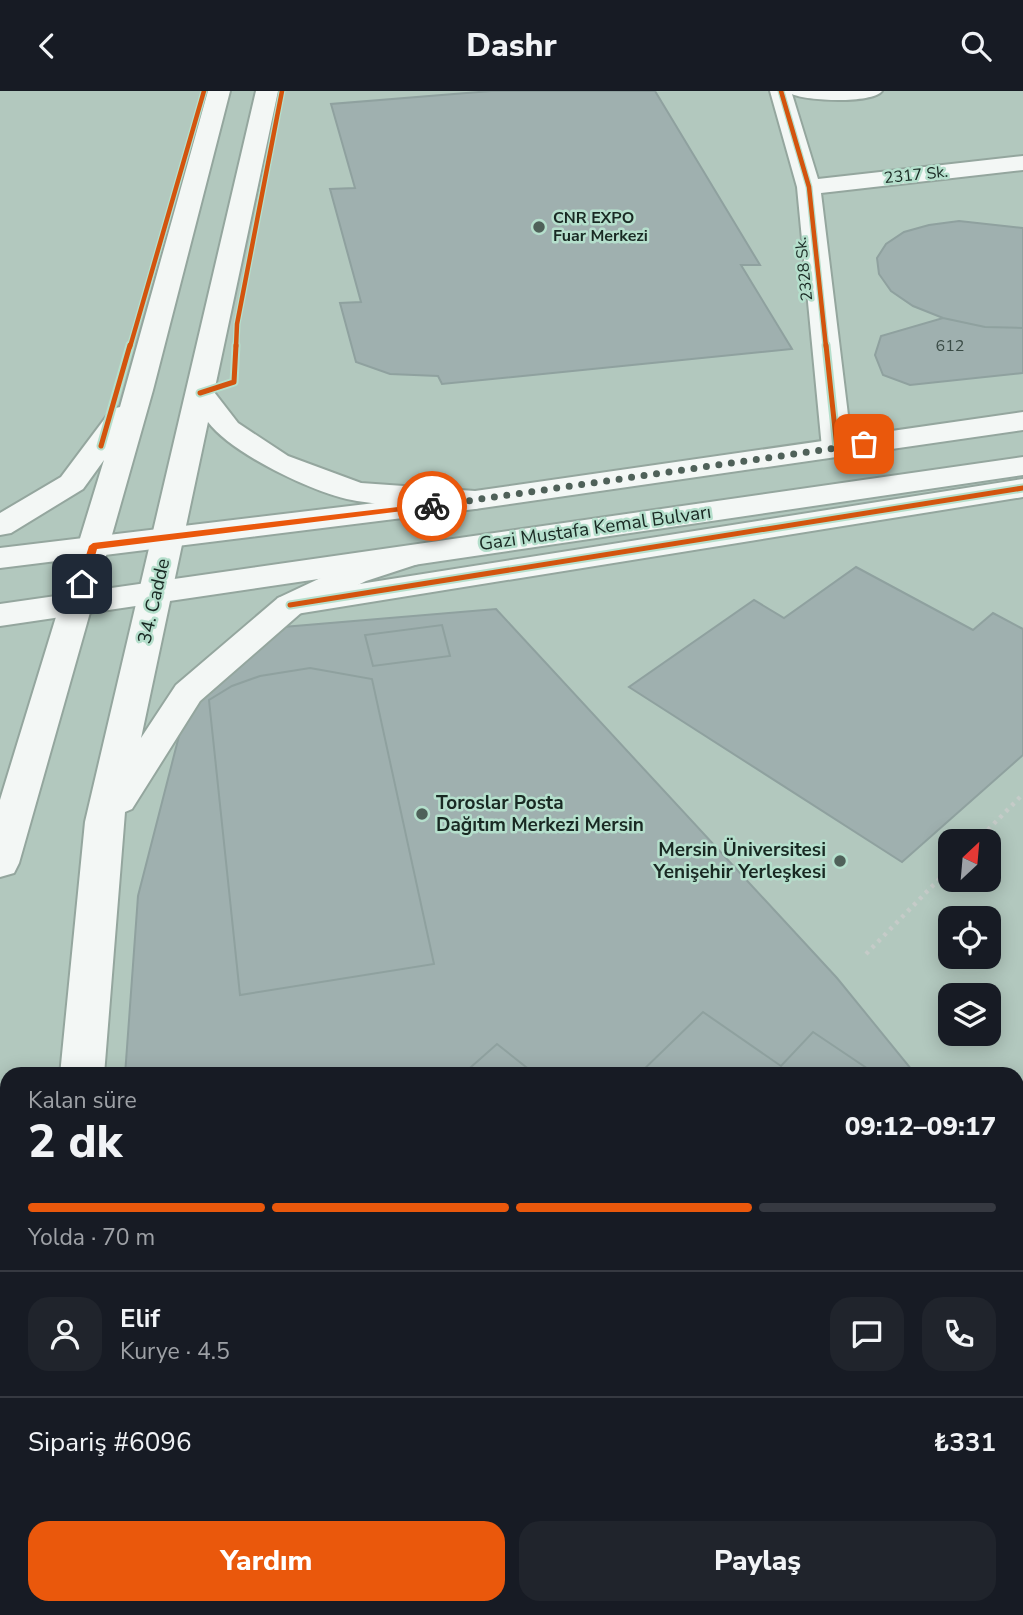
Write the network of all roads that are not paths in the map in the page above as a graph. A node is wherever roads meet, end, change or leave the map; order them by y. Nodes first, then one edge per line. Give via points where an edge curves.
1 (219, 91) edge
2 (267, 91) edge
3 (781, 91) edge
4 (801, 91) edge
5 (871, 91) edge
6 (1023, 163) edge
7 (809, 187) junction
8 (139, 390) junction
9 (200, 393) junction
10 (1023, 421) edge
11 (837, 448) junction
12 (1023, 466) edge
13 (1023, 488) edge
14 (475, 500) junction
15 (0, 526) edge
16 (168, 537) junction
17 (93, 546) junction
18 (421, 552) junction
19 (0, 558) edge
20 (156, 591) junction
21 (77, 603) junction
22 (290, 605) junction
23 (0, 615) edge
24 (0, 767) edge
25 (0, 800) edge
26 (104, 822) junction
27 (0, 863) edge
28 (83, 1067) edge

1 - 8 main road
2 - 9 main road, 34. Cadde
3 - 7 main road, 2328 Sk.
4 - 5 main road
6 - 7 main road, 2317 Sk.
7 - 11 main road, 2328 Sk.
8 - 15 main road via 72,483
8 - 17 main road
9 - 14 main road via 228,429 291,467 356,492
9 - 16 main road, 34. Cadde
10 - 11 main road
11 - 14 main road
12 - 18 main road, Gazi Mustafa Kemal Bulvarı
13 - 22 main road
14 - 16 main road
16 - 17 main road
16 - 20 main road, 34. Cadde
17 - 19 main road
17 - 21 main road
18 - 20 main road, Gazi Mustafa Kemal Bulvarı
18 - 22 main road via 355,574
20 - 21 main road, Gazi Mustafa Kemal Bulvarı
20 - 26 main road, 34. Cadde
21 - 23 main road, Gazi Mustafa Kemal Bulvarı
21 - 27 main road
22 - 26 main road via 188,693
24 - 25 main road
26 - 28 main road, 34. Cadde

